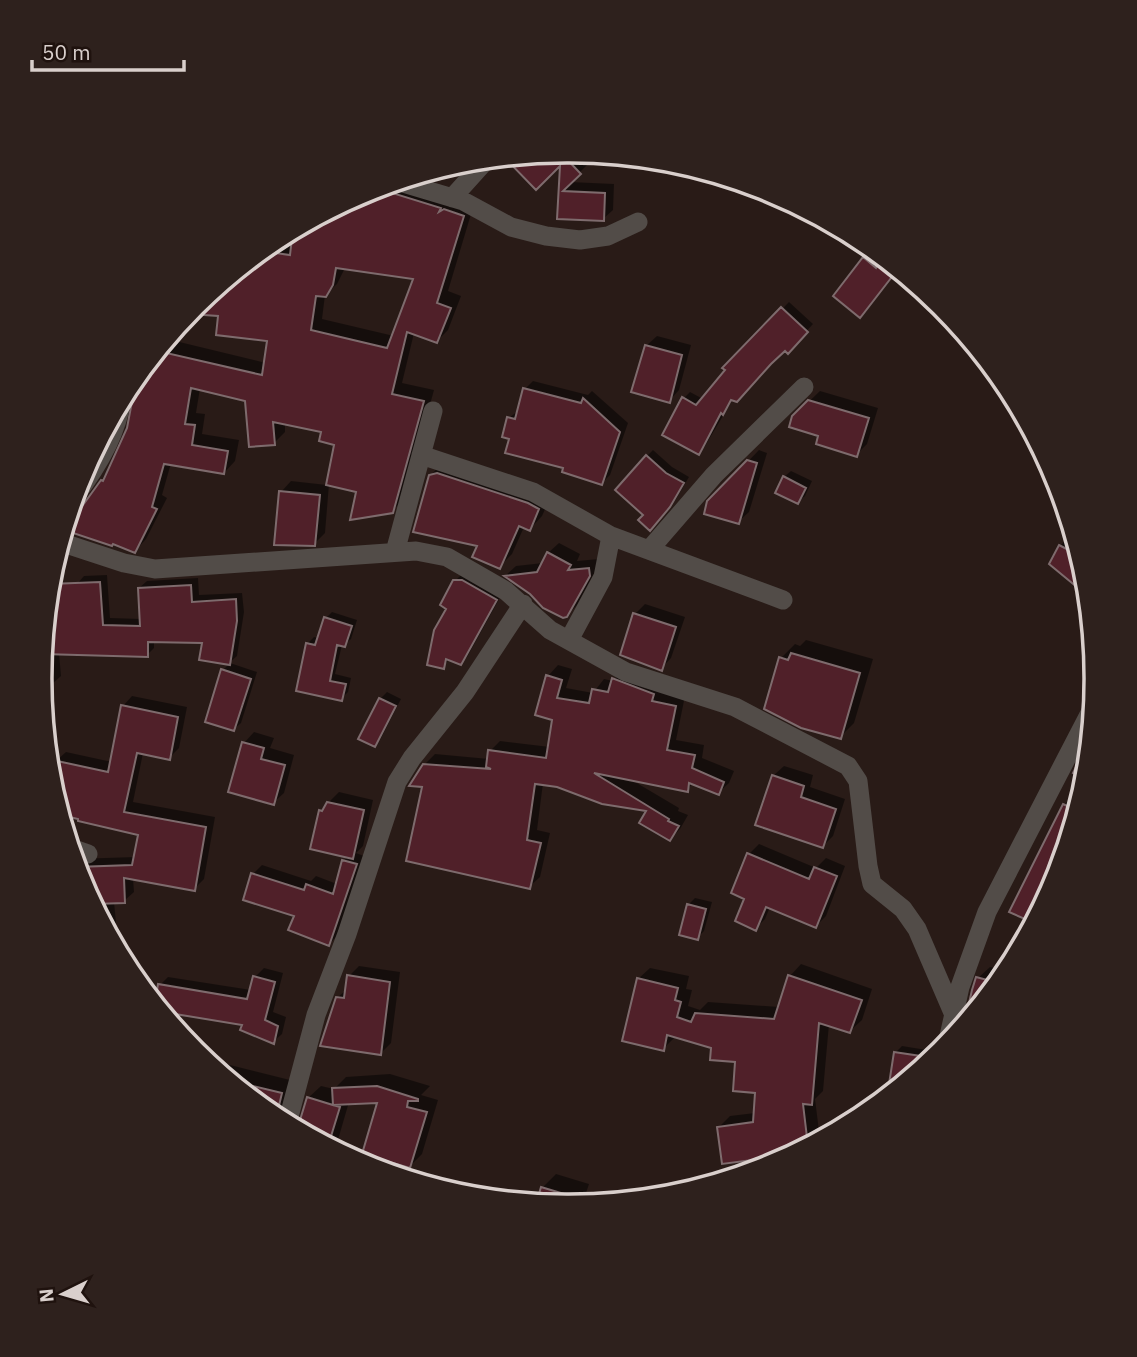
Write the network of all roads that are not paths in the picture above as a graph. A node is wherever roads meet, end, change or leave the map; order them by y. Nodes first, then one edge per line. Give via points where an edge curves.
1 (477, 171) edge
2 (416, 186) edge
3 (452, 198) junction
4 (638, 222) dead end
5 (804, 387) dead end
6 (433, 411) dead end
7 (421, 455) junction
8 (611, 536) junction
9 (70, 545) edge
10 (649, 550) junction
11 (395, 552) junction
12 (783, 600) dead end
13 (523, 604) junction
14 (569, 640) junction
15 (1081, 729) edge
16 (954, 1015) junction
17 (952, 1023) edge
18 (290, 1113) edge

1 - 3 street
2 - 3 street
3 - 4 street via 511,227 546,236 580,240 608,236
5 - 10 street via 714,475
6 - 7 street
7 - 8 street via 533,492
7 - 11 street
8 - 10 street
8 - 14 street via 603,577
9 - 11 street via 155,569
10 - 12 street
11 - 13 street via 447,557
13 - 14 street via 550,630
13 - 18 street via 465,692 397,782 316,1015
14 - 16 street via 626,672 735,707 848,766 858,781 872,884 903,909 917,929
15 - 16 street via 987,912
16 - 17 street

